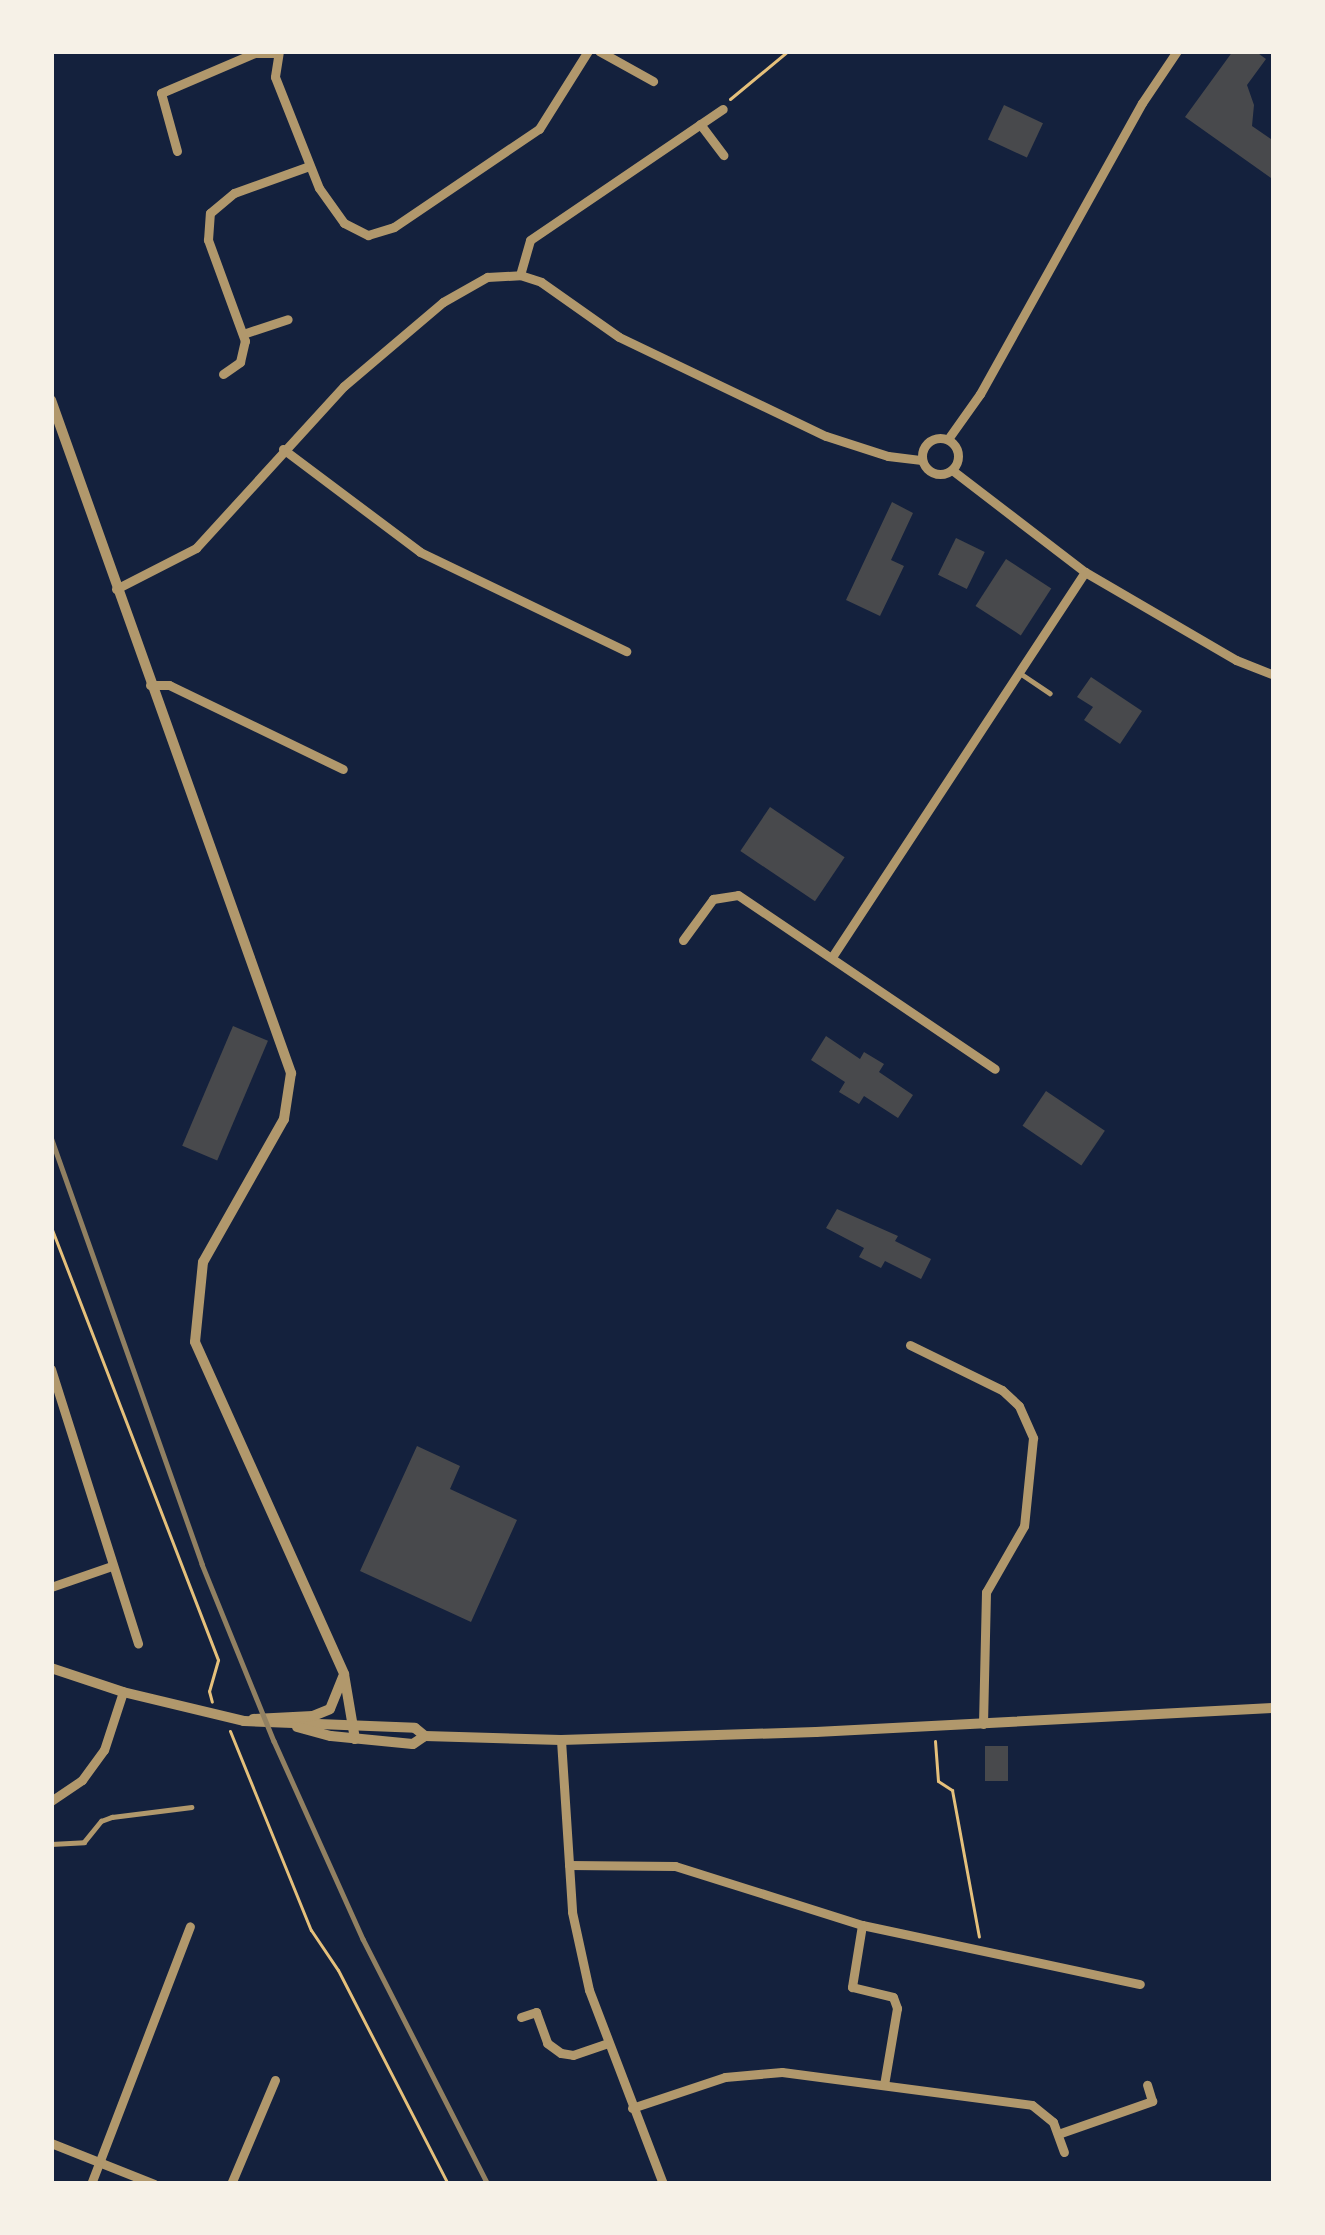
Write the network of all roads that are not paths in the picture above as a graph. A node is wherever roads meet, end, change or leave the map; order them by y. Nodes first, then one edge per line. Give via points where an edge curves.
1 (588, 51) edge
2 (599, 51) edge
3 (1178, 51) edge
4 (278, 52) edge
5 (653, 81) dead end
6 (723, 109) road end
7 (700, 124) junction
8 (177, 151) dead end
9 (723, 155) dead end
10 (309, 166) junction
11 (520, 275) junction
12 (288, 319) dead end
13 (243, 334) junction
14 (223, 374) dead end
15 (51, 400) edge
16 (948, 439) junction
17 (284, 449) junction
18 (922, 460) junction
19 (952, 470) junction
20 (1085, 572) junction
21 (116, 590) junction
22 (626, 651) dead end
23 (1019, 672) junction
24 (1274, 674) edge
25 (150, 685) junction
26 (1050, 693) dead end
27 (343, 769) dead end
28 (683, 940) dead end
29 (832, 957) junction
30 (995, 1070) dead end
31 (910, 1345) dead end
32 (51, 1370) edge
33 (112, 1566) junction
34 (51, 1587) edge
35 (138, 1644) dead end
36 (51, 1668) edge
37 (344, 1674) junction
38 (123, 1692) junction
39 (1274, 1708) edge
40 (298, 1722) junction
41 (354, 1724) junction
42 (982, 1724) junction
43 (424, 1736) junction
44 (355, 1739) junction
45 (561, 1740) junction
46 (51, 1801) edge
47 (191, 1807) dead end
48 (51, 1844) edge
49 (568, 1865) junction
50 (862, 1925) junction
51 (190, 1926) dead end
52 (1031, 1961) junction
53 (1028, 1975) dead end
54 (1140, 1984) dead end
55 (520, 2017) dead end
56 (605, 2044) junction
57 (275, 2080) dead end
58 (884, 2084) junction
59 (1148, 2084) dead end
60 (632, 2108) junction
61 (1058, 2134) junction
62 (51, 2144) edge
63 (1064, 2152) dead end
64 (100, 2162) junction
65 (91, 2184) edge
66 (154, 2184) edge
67 (231, 2184) edge
68 (663, 2184) edge

1 - 10 street via 539,129 386,231 368,235 344,223
2 - 5 street
3 - 16 street
4 - 8 street via 255,53 161,93
4 - 10 street via 275,77
6 - 7 street
7 - 9 street
7 - 11 street via 530,240
10 - 13 street via 235,193 210,214 208,240
11 - 17 street via 465,286 364,366
11 - 18 street via 552,287 633,344 826,436
12 - 13 street
13 - 14 street via 240,362
15 - 21 street
16 - 18 street via 930,440
16 - 19 street via 959,457
17 - 21 street via 196,548
17 - 22 street via 420,552
18 - 19 street via 934,473
19 - 20 street
20 - 23 street
20 - 24 street
21 - 25 street
23 - 26 lane
23 - 29 street
25 - 27 street via 169,685
25 - 37 street via 292,1083 284,1119 203,1262 196,1342
28 - 29 street via 705,907 729,894
29 - 30 street
31 - 42 street via 1002,1390 1033,1438 1024,1526 986,1592
32 - 33 street
33 - 34 street
33 - 35 street
36 - 38 street
37 - 40 street via 330,1709
37 - 41 street
38 - 40 street via 244,1721
38 - 46 street via 104,1750 82,1780
39 - 42 street
40 - 41 street
40 - 44 street
41 - 43 street via 416,1728
41 - 44 street
42 - 45 street
43 - 44 street via 413,1744
43 - 45 street
45 - 49 street
47 - 48 lane via 112,1817 85,1842
49 - 50 street via 675,1866
49 - 56 street
50 - 52 street
50 - 58 street via 852,1987 892,1997 896,2008
51 - 64 street
52 - 53 street
52 - 54 street
55 - 56 street via 536,2012 561,2053
56 - 60 street
57 - 67 street
58 - 60 street via 752,2073
58 - 61 street via 1032,2104
59 - 61 street via 1152,2101
60 - 68 street
61 - 63 street
62 - 64 street
64 - 65 street
64 - 66 street

